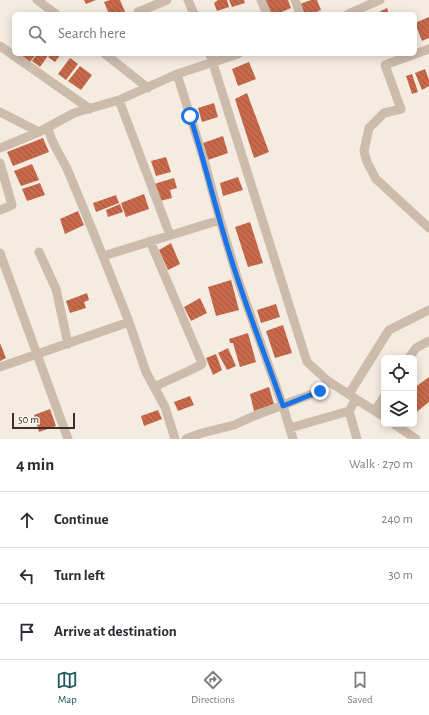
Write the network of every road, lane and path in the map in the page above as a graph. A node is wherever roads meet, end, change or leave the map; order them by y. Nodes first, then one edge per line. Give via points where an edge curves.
1 (37, 0) edge
2 (167, 0) edge
3 (188, 0) edge
4 (260, 0) edge
5 (295, 0) edge
6 (380, 0) edge
7 (360, 4) edge
8 (53, 12) edge
9 (138, 12) dead end
10 (193, 12) edge
11 (266, 12) edge
12 (299, 12) edge
13 (350, 12) edge
14 (0, 46) edge
15 (429, 49) edge
16 (417, 53) edge
17 (12, 54) edge
18 (15, 56) edge
19 (108, 56) edge
20 (225, 56) edge
21 (410, 56) edge
22 (212, 58) edge
23 (177, 74) junction
24 (148, 88) junction
25 (119, 100) junction
26 (90, 108) junction
27 (0, 112) edge
28 (48, 126) junction
29 (39, 132) junction
30 (0, 148) edge
31 (0, 163) edge
32 (0, 210) edge
33 (220, 220) junction
34 (429, 228) edge
35 (170, 235) junction
36 (150, 241) junction
37 (39, 252) dead end
38 (0, 253) edge
39 (103, 256) junction
40 (429, 310) edge
41 (129, 322) junction
42 (429, 341) edge
43 (68, 344) junction
44 (37, 354) junction
45 (411, 355) edge
46 (0, 367) edge
47 (328, 381) junction
48 (154, 387) junction
49 (352, 397) junction
50 (381, 402) edge
51 (283, 406) junction
52 (375, 411) junction
53 (349, 412) junction
54 (381, 415) edge
55 (398, 427) edge
56 (290, 428) junction
57 (68, 439) edge
58 (176, 439) edge
59 (186, 439) edge
60 (293, 439) edge
61 (356, 439) edge
62 (416, 439) edge

1 - 8 street
2 - 9 street
3 - 10 street
4 - 11 street
5 - 12 street
6 - 7 street
7 - 13 street
14 - 17 street
15 - 16 street
18 - 26 street
19 - 24 street
20 - 22 street
21 - 34 street via 385,65 400,108 384,113 369,128 364,152 376,179
22 - 23 street
22 - 47 street via 307,362
23 - 24 street
23 - 33 street
24 - 25 street
25 - 26 street
25 - 35 street
26 - 28 street
27 - 29 street
28 - 29 street
28 - 39 street via 49,134 66,166
29 - 30 street
31 - 32 street via 12,205
33 - 35 street
33 - 51 street via 237,277
35 - 36 street
36 - 39 street
36 - 48 street via 202,362 196,368
37 - 43 street via 56,289
38 - 44 street
39 - 41 street
40 - 49 street via 389,330
41 - 43 street
41 - 48 street via 146,372
42 - 45 street via 416,348
43 - 44 street
44 - 46 street
44 - 57 street
47 - 49 street
47 - 51 street via 320,391
48 - 58 street via 165,407
49 - 52 street
49 - 53 street
50 - 52 street
51 - 56 street
51 - 59 street via 234,425
52 - 54 street
53 - 56 street
53 - 61 street
55 - 62 street
56 - 60 street

